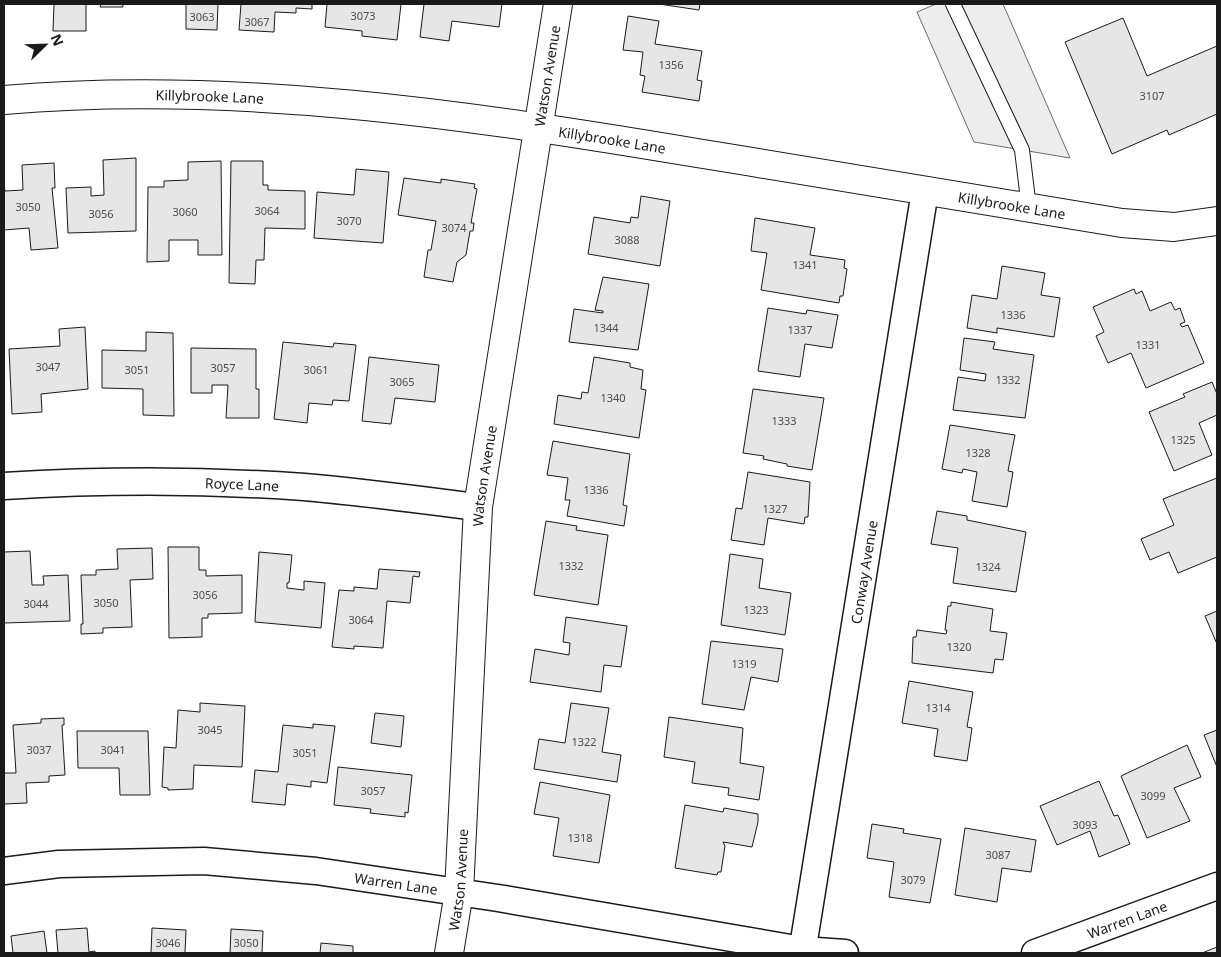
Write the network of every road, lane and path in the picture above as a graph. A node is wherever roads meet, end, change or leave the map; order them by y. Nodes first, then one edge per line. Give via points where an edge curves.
1 (558, 4) edge
2 (953, 4) edge
3 (4, 100) edge
4 (538, 126) junction
5 (925, 191) junction
6 (1029, 208) junction
7 (1216, 224) edge
8 (4, 486) edge
9 (478, 507) junction
10 (4, 871) edge
11 (1217, 886) edge
12 (459, 892) junction
13 (802, 952) edge
14 (449, 953) edge
15 (845, 953) edge
16 (1035, 953) edge

1 - 4 street, Watson Avenue
2 - 6 lane via 1022,150
3 - 4 street, Killybrooke Lane via 172,95 261,97 383,107
4 - 5 street, Killybrooke Lane
4 - 9 street, Watson Avenue
5 - 6 street, Killybrooke Lane
5 - 13 street, Conway Avenue
6 - 7 street, Killybrooke Lane via 1122,223 1174,227
8 - 9 street, Royce Lane via 231,483 314,488
9 - 12 street, Watson Avenue
10 - 12 street, Warren Lane via 59,864 204,861 316,871
11 - 16 street, Warren Lane
12 - 13 street, Warren Lane
12 - 14 street, Watson Avenue
13 - 15 street, Warren Lane

